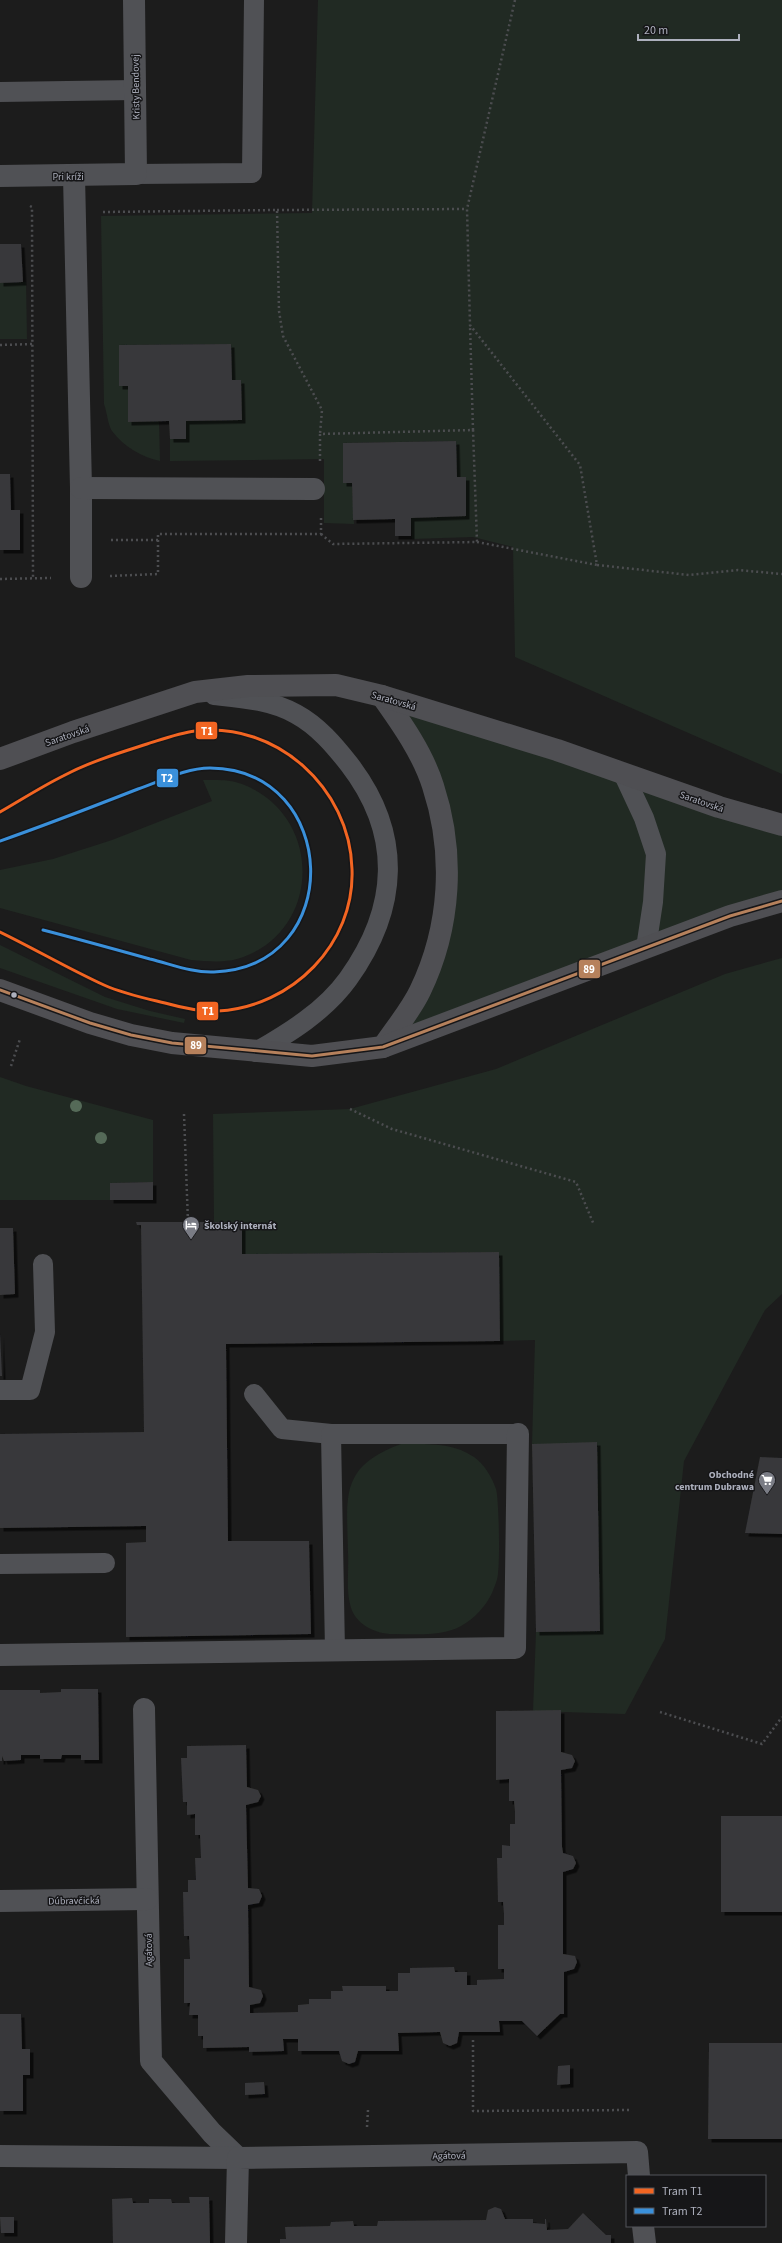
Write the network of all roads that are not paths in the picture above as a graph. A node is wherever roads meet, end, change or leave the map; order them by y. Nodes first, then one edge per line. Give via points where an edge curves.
1 (134, 0) edge
2 (254, 0) edge
3 (135, 90) junction
4 (0, 92) edge
5 (136, 174) junction
6 (0, 176) edge
7 (74, 176) junction
8 (81, 488) junction
9 (314, 489) dead end
10 (80, 577) dead end
11 (195, 692) junction
12 (382, 696) junction
13 (0, 759) edge
14 (623, 773) junction
15 (782, 826) edge
16 (782, 901) edge
17 (646, 948) junction
18 (0, 990) edge
19 (383, 1047) junction
20 (256, 1052) junction
21 (43, 1264) dead end
22 (0, 1390) edge
23 (254, 1394) dead end
24 (332, 1434) junction
25 (518, 1434) joint
26 (105, 1563) dead end
27 (0, 1564) edge
28 (335, 1651) junction
29 (0, 1655) edge
30 (144, 1710) dead end
31 (147, 1899) junction
32 (0, 1901) edge
33 (0, 2156) edge
34 (238, 2158) junction
35 (639, 2175) edge
36 (643, 2227) edge
37 (236, 2243) edge
38 (644, 2243) edge

1 - 3 street, Kristy Bendovej
2 - 5 lane via 252,173
3 - 4 lane
3 - 5 street, Kristy Bendovej
5 - 7 street, Pri kríži
6 - 7 street, Pri kríži
7 - 8 street
8 - 9 street
8 - 10 street
11 - 12 main road, Saratovská via 248,686 329,685
11 - 13 main road, Saratovská
11 - 20 lane via 274,704 316,727 333,743 362,780 381,820 385,842 388,864 387,888 375,932 347,980 294,1030
12 - 14 main road, Saratovská
12 - 19 main road via 404,727 433,785 446,841 448,863 445,908 436,950 420,991
14 - 15 main road, Saratovská
14 - 17 lane via 644,818 656,854 653,902
16 - 17 main road via 730,916
17 - 19 main road
18 - 20 main road via 132,1036
19 - 20 main road via 312,1056
21 - 22 lane via 45,1332 30,1390
23 - 24 lane via 282,1429
24 - 25 lane
24 - 28 lane
25 - 28 street via 515,1648
26 - 27 lane
28 - 29 street
30 - 31 street, Agátová
31 - 32 street, Dúbravčická
31 - 34 street, Agátová via 151,2061 212,2133
33 - 34 street
34 - 35 street, Agátová via 637,2152
34 - 37 street
36 - 38 street

